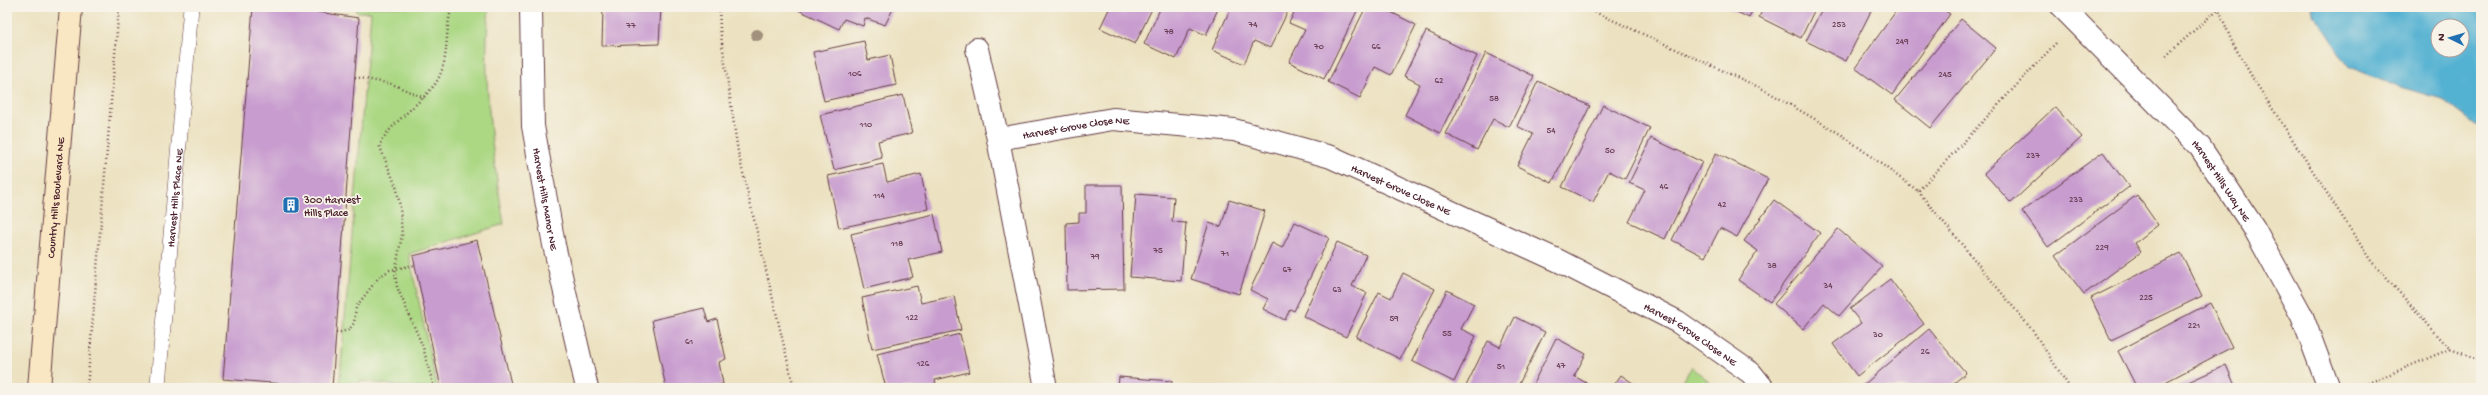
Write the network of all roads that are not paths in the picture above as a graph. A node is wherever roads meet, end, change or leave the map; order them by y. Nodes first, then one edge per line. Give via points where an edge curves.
1 (70, 7) edge
2 (190, 7) edge
3 (531, 7) edge
4 (2062, 7) edge
5 (977, 49) dead end
6 (998, 139) junction
7 (39, 388) edge
8 (159, 388) edge
9 (587, 388) edge
10 (1046, 388) edge
11 (1763, 388) edge
12 (2329, 388) edge

1 - 7 main road, Country Hills Boulevard NE
2 - 8 lane, Harvest Hills Place NE
3 - 9 street, Harvest Hills Manor NE via 533,126 554,245
4 - 12 street, Harvest Hills Way NE via 2200,147 2254,228 2302,316
5 - 6 street
6 - 10 street
6 - 11 street, Harvest Grove Close NE via 1113,120 1234,130 1331,157 1559,261 1678,322 1751,373

